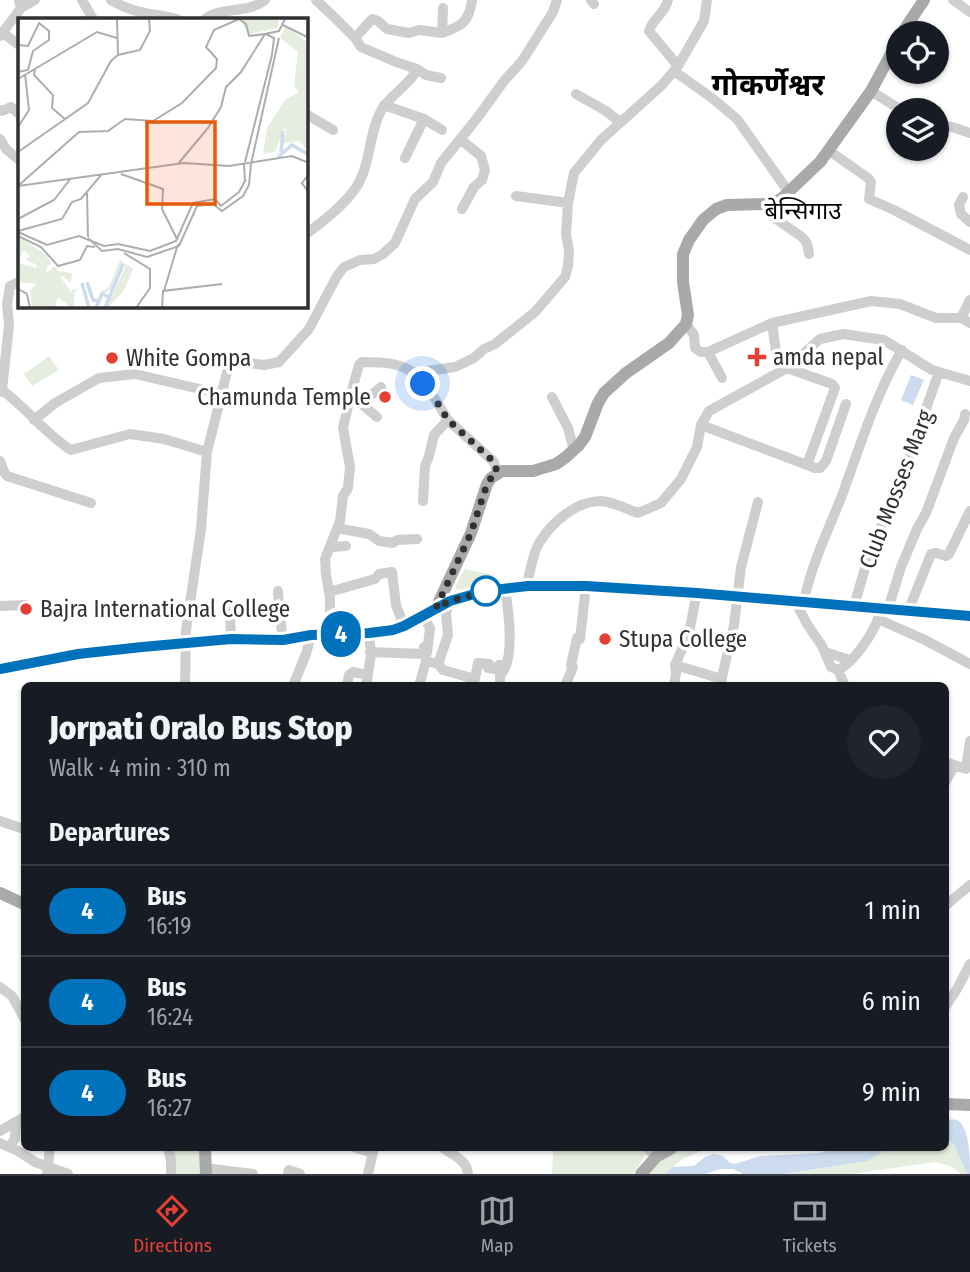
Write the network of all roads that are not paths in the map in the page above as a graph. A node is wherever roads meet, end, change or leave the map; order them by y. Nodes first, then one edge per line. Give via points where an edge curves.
1 (35, 0) edge
2 (82, 0) edge
3 (111, 0) edge
4 (265, 0) edge
5 (316, 0) edge
6 (472, 0) edge
7 (557, 0) edge
8 (668, 0) edge
9 (707, 0) edge
10 (924, 0) edge
11 (953, 0) edge
12 (20, 4) edge
13 (443, 8) dead end
14 (970, 12) edge
15 (92, 18) edge
16 (171, 18) edge
17 (206, 18) edge
18 (910, 21) edge
19 (442, 33) junction
20 (1, 34) edge
21 (355, 38) junction
22 (18, 44) edge
23 (886, 63) edge
24 (676, 68) junction
25 (417, 69) junction
26 (441, 78) dead end
27 (871, 91) junction
28 (576, 94) dead end
29 (886, 100) edge
30 (384, 105) junction
31 (0, 110) edge
32 (18, 113) edge
33 (308, 115) edge
34 (424, 119) junction
35 (620, 122) junction
36 (949, 126) edge
37 (333, 130) dead end
38 (442, 130) dead end
39 (970, 133) edge
40 (0, 139) edge
41 (460, 139) junction
42 (828, 150) junction
43 (405, 158) dead end
44 (18, 159) edge
45 (788, 191) junction
46 (516, 195) dead end
47 (963, 197) dead end
48 (568, 202) junction
49 (769, 204) junction
50 (462, 209) dead end
51 (970, 222) edge
52 (308, 233) edge
53 (970, 250) edge
54 (809, 254) dead end
55 (18, 282) edge
56 (970, 300) edge
57 (966, 321) edge
58 (772, 323) junction
59 (687, 324) junction
60 (902, 350) junction
61 (708, 352) junction
62 (787, 368) junction
63 (939, 372) junction
64 (414, 373) junction
65 (722, 378) dead end
66 (970, 381) edge
67 (381, 387) dead end
68 (352, 389) junction
69 (1, 391) edge
70 (221, 394) junction
71 (552, 397) dead end
72 (846, 404) dead end
73 (365, 407) junction
74 (965, 414) dead end
75 (377, 417) dead end
76 (34, 420) junction
77 (448, 420) junction
78 (701, 425) junction
79 (574, 450) junction
80 (207, 452) junction
81 (0, 461) edge
82 (807, 465) junction
83 (497, 472) junction
84 (423, 501) dead end
85 (758, 502) dead end
86 (91, 503) dead end
87 (970, 510) edge
88 (338, 526) junction
89 (417, 539) dead end
90 (346, 546) dead end
91 (331, 547) junction
92 (528, 586) junction
93 (586, 586) junction
94 (505, 588) junction
95 (278, 591) dead end
96 (329, 593) junction
97 (697, 593) junction
98 (737, 596) junction
99 (450, 601) junction
100 (799, 601) junction
101 (25, 605) dead end
102 (0, 606) edge
103 (855, 606) junction
104 (436, 608) junction
105 (279, 609) junction
106 (910, 611) junction
107 (882, 612) junction
108 (423, 616) junction
109 (970, 616) edge
110 (404, 626) junction
111 (369, 633) junction
112 (311, 635) junction
113 (335, 637) junction
114 (231, 639) junction
115 (283, 640) junction
116 (187, 643) junction
117 (427, 647) junction
118 (370, 652) junction
119 (825, 652) junction
120 (850, 660) junction
121 (426, 661) junction
122 (970, 663) edge
123 (438, 664) junction
124 (675, 665) junction
125 (506, 666) junction
126 (0, 669) edge
127 (838, 670) junction
128 (367, 680) edge
129 (185, 682) edge
130 (295, 682) edge
131 (348, 682) edge
132 (420, 682) edge
133 (500, 682) edge
134 (567, 682) edge
135 (675, 682) edge
136 (718, 682) edge
137 (721, 682) edge
138 (843, 682) edge
139 (970, 741) edge
140 (949, 764) edge
141 (968, 769) edge
142 (0, 821) edge
143 (21, 828) edge
144 (970, 885) edge
145 (0, 893) edge
146 (21, 903) edge
147 (949, 903) edge
148 (970, 964) edge
149 (0, 987) edge
150 (949, 1001) edge
151 (21, 1012) edge
152 (949, 1104) edge
153 (970, 1105) edge
154 (20, 1120) edge
155 (0, 1131) edge
156 (5, 1145) edge
157 (50, 1151) edge
158 (169, 1151) edge
159 (205, 1151) edge
160 (374, 1151) edge
161 (448, 1151) edge
162 (661, 1151) edge
163 (48, 1170) edge
164 (205, 1171) edge
165 (68, 1174) edge
166 (172, 1174) edge
167 (253, 1174) edge
168 (288, 1174) edge
169 (300, 1174) edge
170 (368, 1174) edge
171 (468, 1174) edge
172 (641, 1174) edge

1 - 12 street
2 - 15 street
3 - 16 street via 136,12
4 - 17 street
5 - 21 street
6 - 19 street via 468,18 456,29
7 - 41 street via 522,61
8 - 24 street via 649,31
9 - 24 street via 704,21
10 - 18 main road
11 - 14 street
12 - 20 street
13 - 19 street
19 - 21 street via 387,29 372,19
20 - 22 street
21 - 25 street via 361,47
23 - 27 main road
24 - 35 street
24 - 45 street via 737,119
25 - 26 street
25 - 30 street
27 - 29 street
27 - 42 main road
28 - 35 street
30 - 34 street
30 - 52 street via 353,193
31 - 32 street via 11,107
33 - 37 street
34 - 38 street
34 - 43 street
35 - 48 street via 574,173
36 - 39 street
40 - 44 street
41 - 50 street via 481,156 485,170
41 - 70 street via 415,199 395,243 374,259 344,267 309,329 279,362 232,361
42 - 45 main road
42 - 53 street via 868,178 869,199
45 - 49 main road
46 - 48 street
47 - 51 street via 961,214
48 - 64 street via 565,277 535,312 474,358 455,367
49 - 54 street via 773,216 807,243
49 - 59 main road via 727,205 716,209 696,230 683,254
55 - 69 street via 10,286
56 - 57 street
57 - 58 street via 871,301
58 - 61 street
58 - 62 street via 776,352
59 - 61 street via 695,348
59 - 79 main road via 611,386
60 - 62 street via 884,340 843,334 820,339
60 - 63 street
60 - 100 street via 878,398
61 - 65 street
62 - 78 street via 709,411
62 - 82 street via 835,387
63 - 66 street
63 - 103 street, Club Mosses Marg via 868,558
64 - 68 street via 396,364 362,362
64 - 77 street
67 - 73 street
68 - 73 street
68 - 88 street via 343,428 350,467 348,488
69 - 76 street via 20,403
70 - 76 street via 135,374 99,378
70 - 80 street
71 - 79 street
72 - 82 street via 824,465
73 - 75 street
74 - 107 street
76 - 80 street via 71,450 130,434
77 - 83 street via 494,462
77 - 84 street via 433,435
78 - 82 street
78 - 92 street via 697,447 681,480 660,503 638,513 603,501 574,509 540,542
79 - 83 main road via 544,468
80 - 116 street
81 - 86 street via 8,476
83 - 104 main road via 487,484 471,533
85 - 98 street
87 - 106 street via 950,554 931,554
88 - 89 street via 379,541
88 - 91 street
90 - 91 street
91 - 96 street via 325,559
92 - 93 main road
92 - 94 main road
93 - 97 main road
93 - 134 street via 580,639
94 - 99 main road
94 - 125 street
95 - 105 street
96 - 110 street via 392,572
96 - 113 street
97 - 98 main road
97 - 124 street via 690,633
98 - 100 main road
98 - 137 street
99 - 104 main road
99 - 123 street via 448,635
100 - 103 main road
100 - 119 street
101 - 102 street
103 - 107 main road
104 - 108 main road
105 - 114 street via 276,613 230,612
105 - 115 street
106 - 107 main road
106 - 109 main road
107 - 120 street
107 - 122 street
108 - 110 main road
108 - 117 street via 430,628
110 - 111 main road
111 - 113 main road
111 - 118 street
112 - 113 main road
112 - 115 main road
112 - 130 street
114 - 115 main road
114 - 116 main road
116 - 126 main road via 78,654
116 - 129 street
117 - 118 street via 424,654
117 - 121 street
118 - 128 street
119 - 120 street
119 - 127 street via 831,667
120 - 127 street
121 - 123 street
121 - 132 street
123 - 125 street via 443,670 475,679 478,663 496,669
124 - 135 street
124 - 136 street
125 - 133 street
127 - 138 street
128 - 131 street via 353,672
139 - 141 street
140 - 141 street
142 - 143 street
144 - 147 street
145 - 146 main road
148 - 150 street
149 - 151 street via 12,996
152 - 153 main road
154 - 155 street
154 - 156 street via 15,1138
156 - 163 street
157 - 163 street
158 - 166 street
159 - 164 main road
160 - 170 street
161 - 171 street via 459,1158
162 - 172 main road
163 - 165 street
164 - 167 street
168 - 169 street via 289,1170

